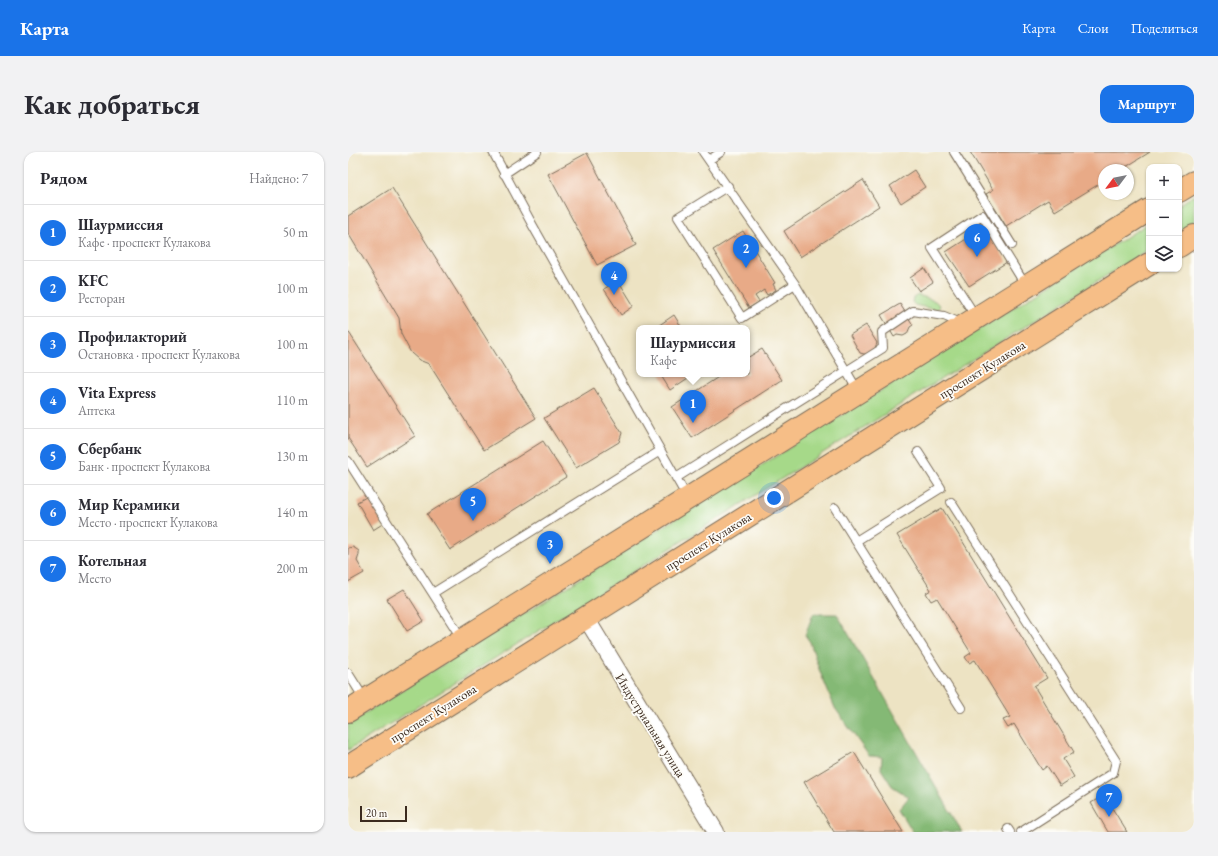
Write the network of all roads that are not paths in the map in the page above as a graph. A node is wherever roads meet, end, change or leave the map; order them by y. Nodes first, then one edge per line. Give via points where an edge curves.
1 (493, 152) edge
2 (537, 152) edge
3 (703, 152) edge
4 (721, 152) edge
5 (954, 152) edge
6 (709, 160) junction
7 (504, 174) junction
8 (1194, 182) edge
9 (728, 186) junction
10 (1182, 189) edge
11 (1146, 212) edge
12 (1194, 236) edge
13 (1182, 244) edge
14 (1012, 245) dead end
15 (1146, 266) edge
16 (795, 284) junction
17 (1027, 286) junction
18 (971, 321) junction
19 (846, 371) junction
20 (858, 392) junction
21 (660, 451) junction
22 (918, 452) dead end
23 (348, 461) edge
24 (676, 478) junction
25 (688, 498) junction
26 (951, 502) dead end
27 (835, 508) dead end
28 (856, 540) junction
29 (433, 593) junction
30 (586, 618) junction
31 (463, 640) junction
32 (348, 672) edge
33 (357, 706) edge
34 (961, 708) dead end
35 (348, 767) edge
36 (716, 832) edge
37 (1021, 832) edge

1 - 7 lane
2 - 7 lane
3 - 6 lane
4 - 6 lane
5 - 14 lane
6 - 9 lane
7 - 21 lane
8 - 10 main road
9 - 16 lane
9 - 16 lane via 678,217 742,318
11 - 17 main road
12 - 13 main road
15 - 30 main road, проспект Кулакова
16 - 19 lane
17 - 18 main road
17 - 18 lane via 982,215 932,248
18 - 19 lane via 913,311 882,332 883,348
18 - 20 main road
19 - 20 lane
19 - 24 lane
20 - 25 main road
21 - 24 lane
21 - 29 lane
22 - 28 lane via 940,488
23 - 29 lane
24 - 25 lane
25 - 31 main road
26 - 37 lane via 1116,762 1113,773
27 - 28 lane
28 - 34 lane
29 - 31 lane
30 - 35 main road, проспект Кулакова
30 - 36 street, Индустриальная улица
31 - 33 main road
32 - 33 lane

